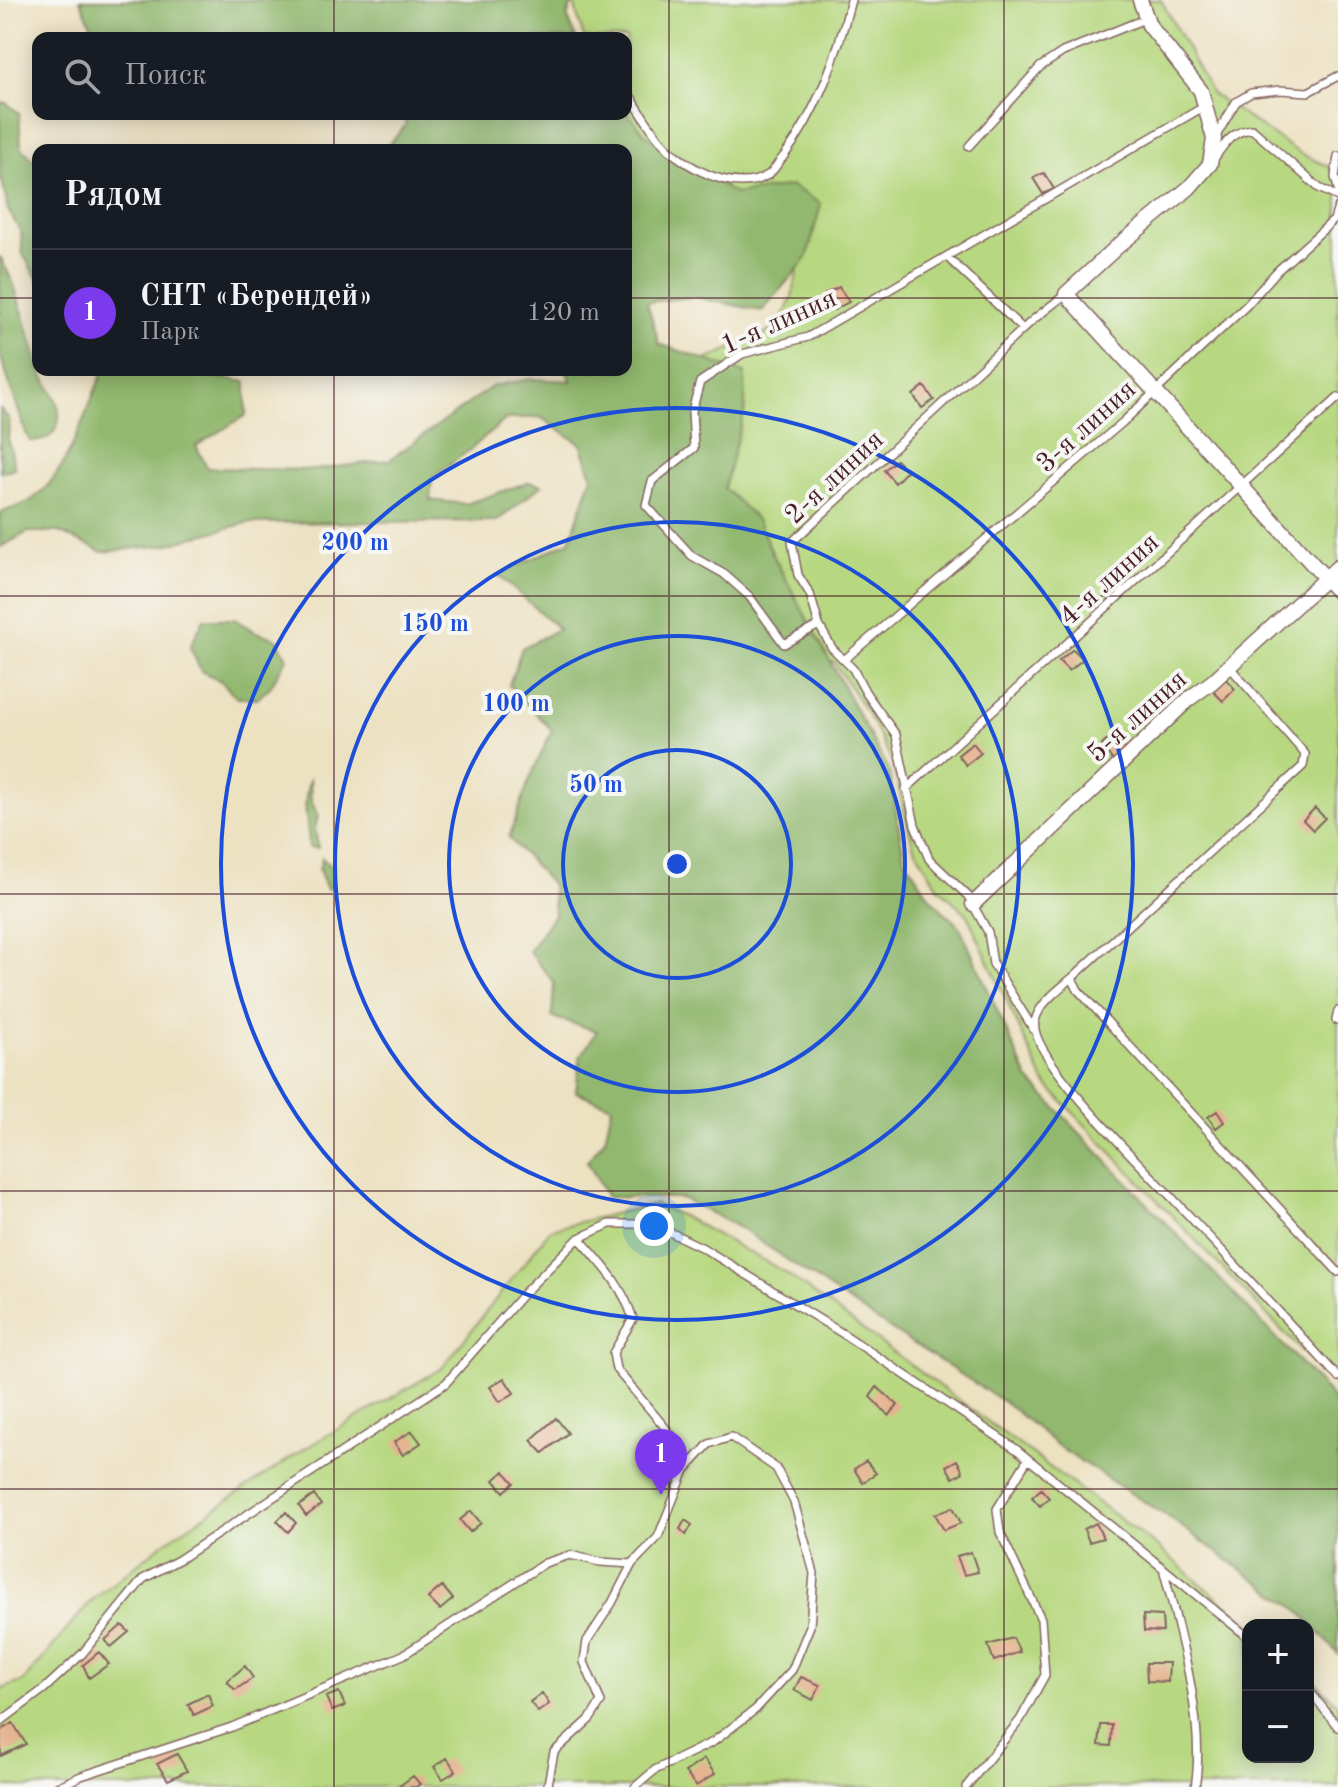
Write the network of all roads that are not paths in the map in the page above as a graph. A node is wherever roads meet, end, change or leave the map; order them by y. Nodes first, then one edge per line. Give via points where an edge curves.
1 (851, 0) edge
2 (1140, 0) edge
3 (1147, 18) junction
4 (1338, 76) edge
5 (632, 98) edge
6 (1205, 106) junction
7 (1214, 139) junction
8 (969, 146) dead end
9 (1338, 156) edge
10 (1210, 164) junction
11 (1338, 189) edge
12 (1338, 197) edge
13 (1338, 207) edge
14 (947, 257) junction
15 (1066, 294) junction
16 (1023, 329) junction
17 (1155, 392) junction
18 (1338, 398) edge
19 (1241, 486) junction
20 (1338, 567) edge
21 (1325, 579) junction
22 (1338, 592) edge
23 (819, 625) junction
24 (844, 660) junction
25 (1229, 666) junction
26 (906, 789) junction
27 (973, 904) junction
28 (1072, 978) junction
29 (1034, 1030) junction
30 (579, 1238) junction
31 (1338, 1272) edge
32 (1338, 1377) edge
33 (1028, 1459) junction
34 (685, 1470) junction
35 (632, 1564) junction
36 (1163, 1570) junction
37 (1242, 1632) edge
38 (1310, 1691) edge
39 (0, 1722) edge
40 (1338, 1727) edge
41 (57, 1787) edge
42 (550, 1787) edge
43 (635, 1787) edge
44 (966, 1787) edge
45 (1195, 1787) edge

1 - 5 lane via 824,84 800,134 770,174 737,183 676,156
2 - 3 street
3 - 6 street via 1201,91
3 - 8 lane via 1063,52 1040,67
4 - 7 lane via 1308,92 1251,93 1236,102
6 - 7 street
6 - 14 lane, 1-я линия
7 - 10 street
9 - 11 lane
10 - 12 lane via 1238,130 1252,129 1319,188
10 - 15 street
13 - 17 lane, 3-я линия via 1334,220
14 - 16 lane
14 - 23 lane, 1-я линия via 808,337 742,354 700,382 692,411 694,448 652,481 646,505 692,556 749,596 784,644
15 - 16 lane, 2-я линия
15 - 17 street
16 - 23 lane, 2-я линия via 792,542 798,575
17 - 19 street
17 - 24 lane, 3-я линия
18 - 19 lane, 4-я линия
19 - 21 street
19 - 26 lane, 4-я линия
20 - 21 street, 5-я линия
21 - 22 street
21 - 25 street, 5-я линия
23 - 24 lane, 2-я линия
24 - 26 lane, 2-я линия via 896,735
25 - 27 street, 5-я линия
25 - 28 lane via 1305,754 1303,766
26 - 27 lane, 2-я линия via 929,859
27 - 29 lane, 2-я линия via 988,932 993,964
28 - 29 lane via 1037,1014
28 - 31 lane
29 - 32 lane, 2-я линия via 1051,1062 1096,1116
30 - 33 lane via 610,1224 653,1224 690,1242 845,1335
30 - 34 lane via 626,1297 633,1319 613,1353 616,1369 683,1449
30 - 39 lane via 446,1383 143,1579 82,1654
33 - 36 lane
33 - 44 lane via 997,1509 1000,1532 1041,1619 1045,1675 1020,1720
34 - 35 lane via 658,1537
34 - 43 lane via 709,1444 731,1437 776,1468 794,1502 814,1573 810,1626 792,1670 756,1709 713,1742 655,1770
35 - 41 lane via 570,1555 545,1563 403,1655 232,1727
35 - 42 lane via 587,1641 584,1662 601,1702 554,1752
36 - 37 lane
36 - 45 lane via 1193,1709 1199,1768
38 - 40 lane

